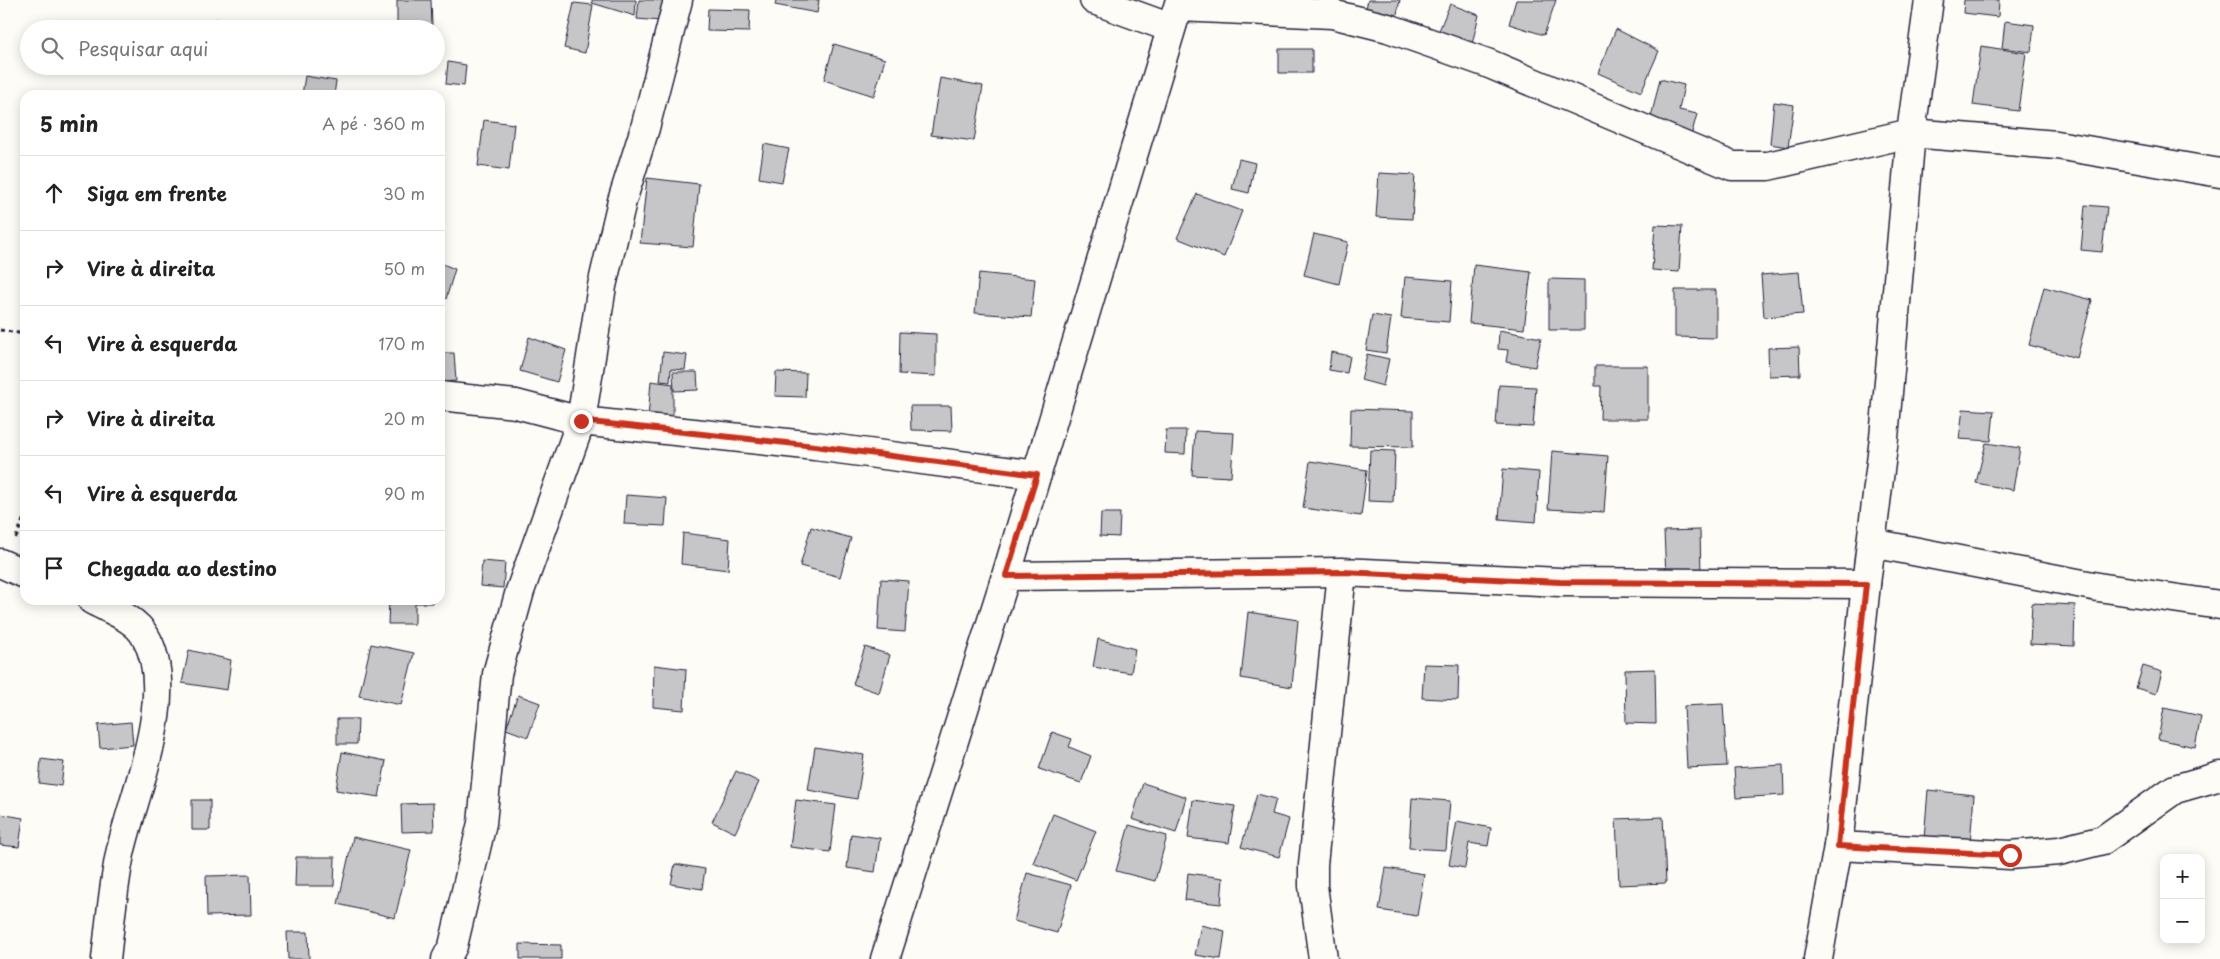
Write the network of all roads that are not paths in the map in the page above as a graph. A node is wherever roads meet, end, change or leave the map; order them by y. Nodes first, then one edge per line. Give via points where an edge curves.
1 (678, 0) edge
2 (1094, 0) edge
3 (1929, 0) edge
4 (1177, 12) edge
5 (1911, 133) junction
6 (2220, 171) edge
7 (445, 397) edge
8 (581, 421) junction
9 (1037, 475) junction
10 (1872, 543) junction
11 (0, 563) edge
12 (20, 572) edge
13 (1342, 572) junction
14 (1006, 576) junction
15 (1866, 584) junction
16 (101, 605) edge
17 (2220, 605) edge
18 (2220, 776) edge
19 (1838, 846) junction
20 (106, 959) edge
21 (446, 959) edge
22 (884, 959) edge
23 (1323, 959) edge
24 (1818, 959) edge

1 - 8 street via 602,286
2 - 4 street
3 - 5 street
4 - 5 street via 1332,14 1388,28 1487,63 1732,166 1768,166
4 - 9 street
5 - 6 street via 2057,145
5 - 10 street
7 - 8 street via 516,404
8 - 9 street via 815,446
8 - 21 street via 506,636 498,674 482,823 453,946
9 - 14 street
10 - 15 street
10 - 17 street via 2098,587
11 - 12 street
13 - 14 street
13 - 15 street via 1560,582
13 - 23 street via 1313,857 1313,886
14 - 22 street
15 - 19 street
16 - 20 street via 135,623 145,635 152,652 157,703 145,764 120,854
18 - 19 street via 2175,789 2103,840 2059,851 2010,855
19 - 24 street

